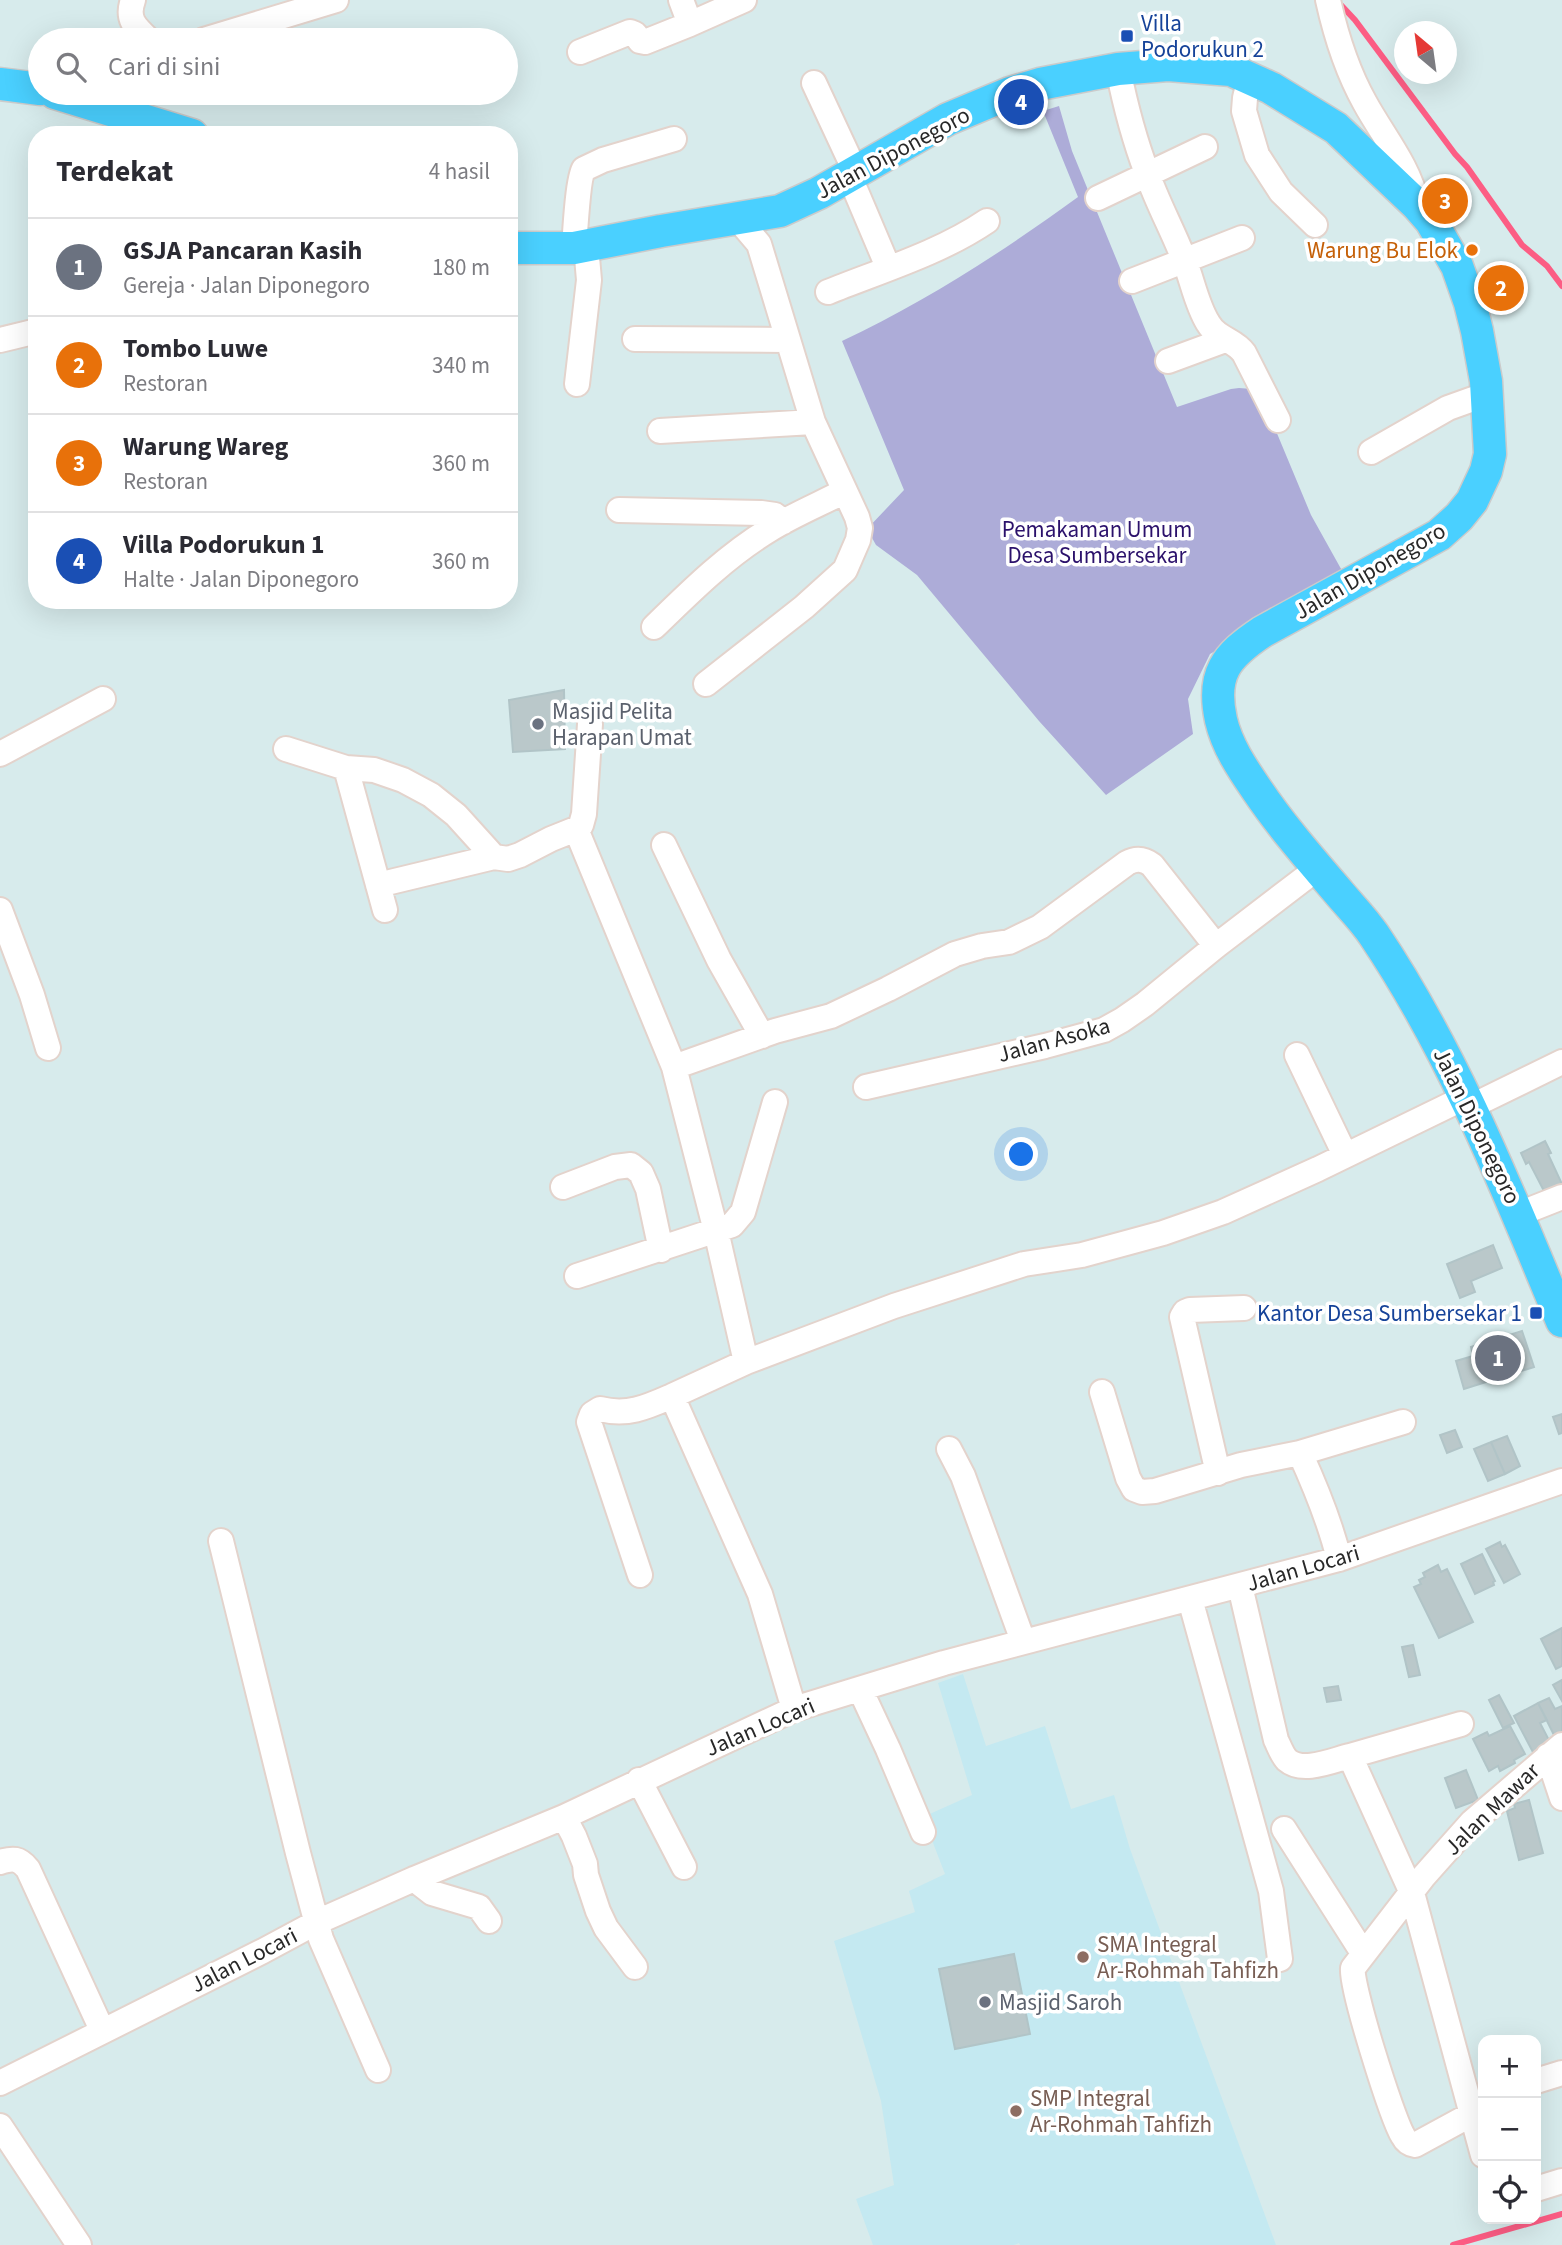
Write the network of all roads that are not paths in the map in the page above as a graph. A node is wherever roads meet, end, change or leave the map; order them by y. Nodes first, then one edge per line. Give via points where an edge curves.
1 (133, 0) edge
2 (336, 0) edge
3 (681, 0) edge
4 (744, 0) edge
5 (1328, 0) edge
6 (690, 23) junction
7 (137, 28) edge
8 (244, 28) edge
9 (580, 52) dead end
10 (1118, 69) junction
11 (1250, 77) junction
12 (814, 83) dead end
13 (0, 84) edge
14 (28, 88) edge
15 (109, 105) edge
16 (129, 126) edge
17 (674, 139) dead end
18 (1205, 147) dead end
19 (852, 173) junction
20 (1147, 174) junction
21 (1098, 198) dead end
22 (1417, 205) junction
23 (780, 211) junction
24 (733, 218) junction
25 (987, 221) dead end
26 (1315, 225) dead end
27 (1242, 238) dead end
28 (759, 244) junction
29 (580, 247) junction
30 (518, 248) edge
31 (1184, 260) junction
32 (888, 267) junction
33 (1132, 281) dead end
34 (828, 292) dead end
35 (28, 333) edge
36 (635, 339) dead end
37 (786, 340) junction
38 (1225, 340) junction
39 (0, 341) edge
40 (1168, 361) dead end
41 (577, 384) dead end
42 (1487, 394) junction
43 (1279, 420) dead end
44 (813, 422) junction
45 (660, 431) dead end
46 (1371, 452) dead end
47 (845, 491) junction
48 (619, 510) dead end
49 (783, 522) junction
50 (654, 627) dead end
51 (706, 684) dead end
52 (103, 699) dead end
53 (590, 724) dead end
54 (286, 749) dead end
55 (0, 754) edge
56 (346, 768) junction
57 (576, 829) junction
58 (663, 845) dead end
59 (494, 858) junction
60 (1318, 868) junction
61 (378, 885) junction
62 (0, 910) edge
63 (385, 910) dead end
64 (1216, 946) junction
65 (762, 1036) junction
66 (48, 1048) dead end
67 (1297, 1055) dead end
68 (1562, 1062) edge
69 (674, 1068) junction
70 (866, 1087) dead end
71 (775, 1102) dead end
72 (1467, 1102) junction
73 (1345, 1155) junction
74 (563, 1187) dead end
75 (1562, 1197) edge
76 (1519, 1214) junction
77 (715, 1230) junction
78 (661, 1250) junction
79 (577, 1276) dead end
80 (1244, 1308) dead end
81 (1562, 1321) edge
82 (746, 1362) junction
83 (1102, 1392) dead end
84 (672, 1396) junction
85 (1403, 1422) dead end
86 (949, 1448) dead end
87 (1300, 1454) junction
88 (1219, 1473) junction
89 (1562, 1481) edge
90 (221, 1541) dead end
91 (1339, 1559) junction
92 (640, 1575) dead end
93 (1240, 1587) junction
94 (1190, 1599) junction
95 (1023, 1642) junction
96 (860, 1689) junction
97 (794, 1709) junction
98 (1461, 1724) dead end
99 (1555, 1750) edge
100 (1350, 1756) junction
101 (639, 1780) junction
102 (1562, 1798) edge
103 (564, 1817) junction
104 (1284, 1829) dead end
105 (923, 1832) dead end
106 (0, 1862) edge
107 (684, 1867) dead end
108 (414, 1879) junction
109 (1418, 1884) junction
110 (489, 1921) dead end
111 (317, 1922) junction
112 (1363, 1953) junction
113 (1280, 1959) dead end
114 (635, 1967) dead end
115 (102, 2030) junction
116 (378, 2070) dead end
117 (1562, 2073) edge
118 (1541, 2079) edge
119 (0, 2083) edge
120 (1478, 2110) edge
121 (0, 2126) edge
122 (1562, 2181) edge
123 (1541, 2187) edge
124 (79, 2245) edge

1 - 7 street via 130,15
2 - 8 street
3 - 6 street
4 - 6 street
5 - 22 street via 1353,76 1401,161
6 - 9 street via 645,42 630,32
10 - 11 main road, Jalan Diponegoro via 1208,67
10 - 19 main road, Jalan Diponegoro via 1010,93 948,119
10 - 20 street
11 - 22 main road, Jalan Diponegoro via 1336,128
11 - 26 street via 1244,111 1257,155 1281,192
12 - 19 street
13 - 14 main road
15 - 16 main road
17 - 29 street via 584,169 579,180
18 - 20 street
19 - 23 main road, Jalan Diponegoro
19 - 32 street
20 - 21 street
20 - 31 street
22 - 42 main road, Jalan Diponegoro via 1449,251 1463,282
23 - 24 main road, Jalan Diponegoro
23 - 28 street
24 - 28 street
24 - 29 main road, Jalan Diponegoro
25 - 32 street via 970,233
27 - 31 street
28 - 37 street
29 - 30 main road, Jalan Diponegoro
29 - 41 street via 589,280
31 - 33 street
31 - 38 street via 1207,321
32 - 34 street
35 - 39 street
36 - 37 street
37 - 44 street
38 - 40 street
38 - 43 street via 1244,353
42 - 46 street via 1448,408
42 - 60 main road, Jalan Diponegoro via 1488,463 1480,487 1459,517 1417,548 1262,632 1231,655 1222,672 1217,689 1227,742 1274,815
44 - 45 street
44 - 47 street
47 - 49 street
47 - 51 street via 860,528 845,570
48 - 49 street via 761,513
49 - 50 street via 725,560
52 - 55 street
53 - 57 street via 584,814
54 - 56 street
56 - 59 street via 374,770 431,795 456,815
56 - 61 street
57 - 59 street via 520,855
57 - 69 street
58 - 65 street
59 - 61 street
60 - 64 street, Jalan Asoka
60 - 72 main road, Jalan Diponegoro via 1373,933
61 - 63 street
62 - 66 street
64 - 65 street via 1152,865 1136,859 1040,927 1009,942 955,954 831,1016
64 - 70 street, Jalan Asoka via 1145,1004 1104,1030
65 - 69 street
67 - 73 street
68 - 72 street
69 - 77 street
71 - 77 street via 743,1212 733,1225
72 - 73 street
72 - 76 main road, Jalan Diponegoro
73 - 82 street via 1223,1212 1163,1233 1082,1255 1024,1264 894,1306
74 - 78 street via 615,1167 631,1166 642,1173
75 - 76 street
76 - 81 main road, Jalan Diponegoro
77 - 78 street
77 - 82 street
78 - 79 street
80 - 88 street via 1190,1310 1182,1317
82 - 84 street
83 - 88 street via 1134,1489 1156,1491
84 - 92 street via 637,1411 600,1409 589,1422
84 - 97 street via 760,1594
85 - 87 street
86 - 95 street
87 - 88 street
87 - 91 street via 1331,1526
89 - 91 street, Jalan Locari
90 - 111 street
91 - 93 street, Jalan Locari
93 - 94 street, Jalan Locari
93 - 100 street via 1282,1753 1297,1766
94 - 95 street, Jalan Locari
94 - 113 street via 1271,1891
95 - 96 street, Jalan Locari
96 - 97 street, Jalan Locari
96 - 105 street
97 - 101 street, Jalan Locari
98 - 100 street
99 - 102 street
99 - 109 street, Jalan Mawar via 1472,1822
100 - 109 street
101 - 103 street, Jalan Locari
101 - 107 street
103 - 108 street, Jalan Locari
103 - 114 street via 585,1864 598,1911
104 - 112 street
106 - 115 street via 12,1858 28,1869
108 - 110 street via 432,1893 480,1907
108 - 111 street, Jalan Locari
109 - 112 street, Jalan Mawar
109 - 120 street
111 - 115 street, Jalan Locari
111 - 116 street
112 - 120 street via 1353,1968 1353,1980 1401,2134 1415,2145
115 - 119 street, Jalan Locari
117 - 118 street
121 - 124 street
122 - 123 street

